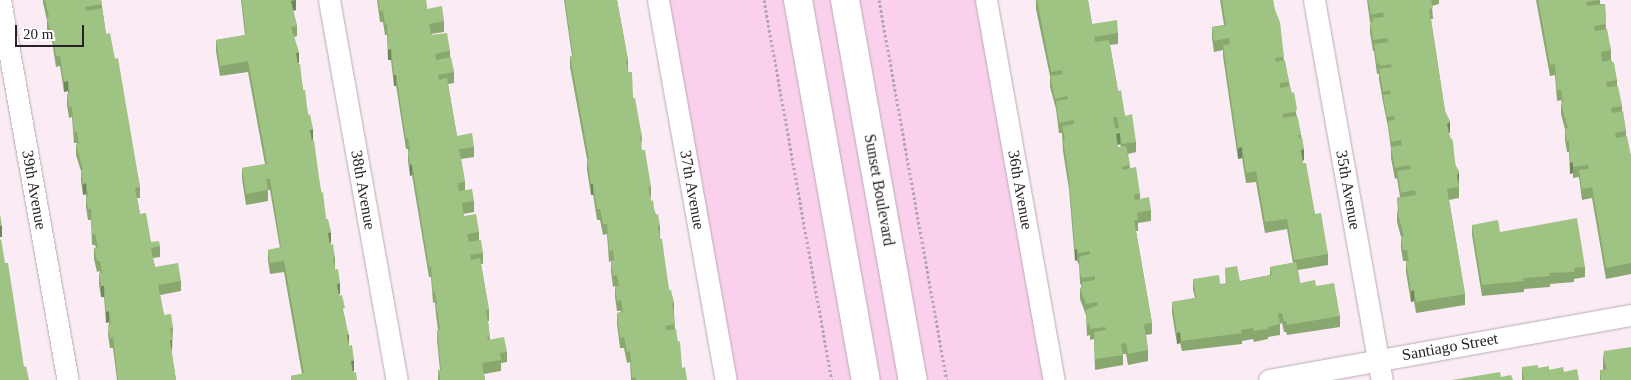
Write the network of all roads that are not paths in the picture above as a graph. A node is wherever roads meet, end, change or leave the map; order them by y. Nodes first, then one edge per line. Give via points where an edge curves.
1 (0, 0) edge
2 (329, 0) edge
3 (658, 0) edge
4 (798, 0) edge
5 (845, 0) edge
6 (986, 0) edge
7 (1314, 0) edge
8 (1631, 315) edge
9 (1381, 370) edge
10 (68, 380) edge
11 (397, 380) edge
12 (726, 380) edge
13 (866, 380) edge
14 (913, 380) edge
15 (1054, 380) edge
16 (1269, 380) edge

1 - 10 street, 39th Avenue
2 - 11 street, 38th Avenue
3 - 12 street, 37th Avenue
4 - 13 main road
5 - 14 main road, Sunset Boulevard
6 - 15 street, 36th Avenue
7 - 9 street, 35th Avenue
8 - 9 street, Santiago Street
9 - 16 street, Santiago Street

